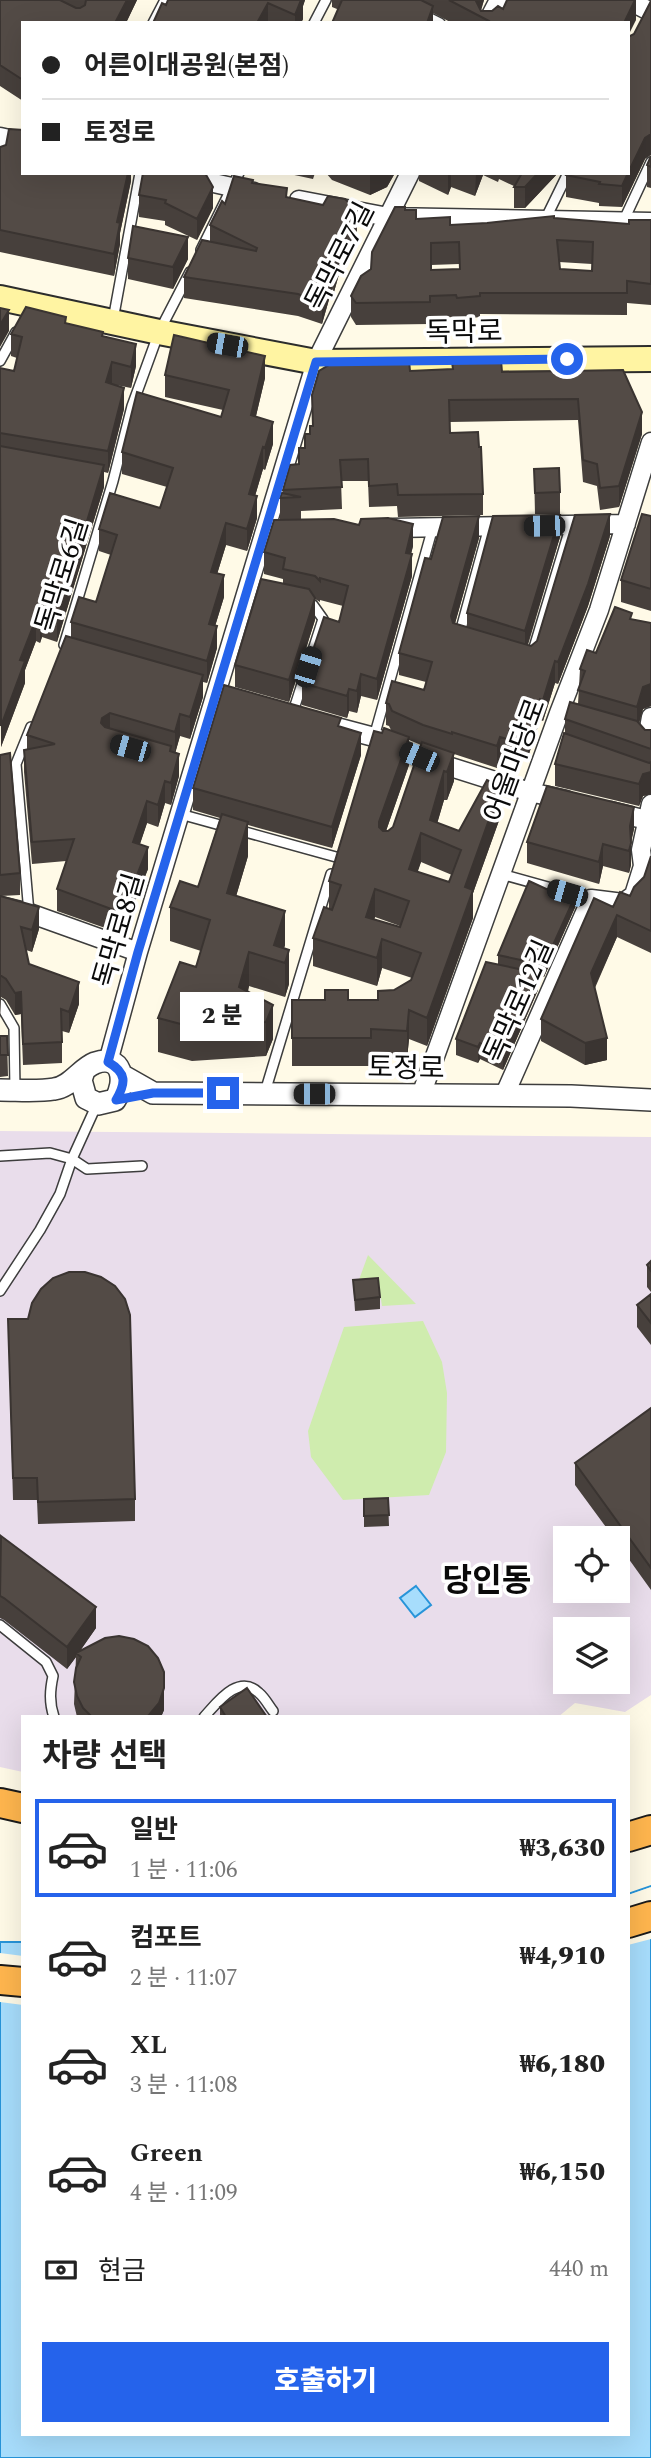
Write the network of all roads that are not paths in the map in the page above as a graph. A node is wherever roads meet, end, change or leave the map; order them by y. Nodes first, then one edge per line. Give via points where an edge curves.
1 (164, 0) edge
2 (326, 0) edge
3 (499, 0) edge
4 (628, 0) edge
5 (415, 11) edge
6 (649, 12) edge
7 (154, 21) edge
8 (315, 21) edge
9 (436, 21) edge
10 (488, 21) edge
11 (2, 142) edge
12 (21, 142) edge
13 (651, 162) edge
14 (140, 175) edge
15 (188, 175) edge
16 (409, 175) edge
17 (567, 175) edge
18 (236, 180) edge
19 (388, 217) junction
20 (545, 220) junction
21 (623, 222) junction
22 (651, 222) edge
23 (0, 298) edge
24 (113, 322) junction
25 (19, 327) edge
26 (159, 332) junction
27 (651, 359) edge
28 (0, 361) edge
29 (316, 362) junction
30 (651, 442) edge
31 (101, 479) edge
32 (113, 481) junction
33 (571, 525) junction
34 (633, 526) junction
35 (433, 527) junction
36 (489, 527) junction
37 (369, 528) edge
38 (300, 602) edge
39 (470, 644) edge
40 (75, 653) edge
41 (530, 661) edge
42 (37, 712) edge
43 (292, 715) edge
44 (651, 717) edge
45 (327, 724) edge
46 (644, 739) edge
47 (372, 744) junction
48 (530, 792) junction
49 (180, 814) junction
50 (650, 815) edge
51 (341, 844) edge
52 (337, 857) junction
53 (501, 874) junction
54 (591, 899) junction
55 (0, 906) edge
56 (29, 913) junction
57 (138, 952) junction
58 (0, 1004) edge
59 (115, 1069) junction
60 (84, 1071) junction
61 (651, 1086) edge
62 (57, 1089) junction
63 (8, 1090) edge
64 (153, 1093) junction
65 (265, 1094) junction
66 (421, 1095) junction
67 (505, 1096) junction
68 (641, 1100) edge
69 (100, 1101) junction
70 (0, 1156) edge
71 (72, 1160) junction
72 (142, 1166) dead end
73 (0, 1291) edge
74 (0, 1625) edge
75 (273, 1712) dead end
76 (53, 1715) edge
77 (206, 1715) edge
78 (651, 1830) edge
79 (630, 1837) edge
80 (651, 1916) edge
81 (630, 1922) edge
82 (0, 1980) edge
83 (21, 1982) edge

1 - 7 lane
2 - 8 lane
3 - 10 street
4 - 6 street
5 - 9 lane
11 - 12 street
13 - 21 lane
14 - 24 lane
15 - 18 street
16 - 19 street, 독막로7길
17 - 20 lane
18 - 19 street via 278,196
18 - 26 lane, 독막로6길
19 - 20 street
19 - 29 street, 독막로7길
20 - 21 street
21 - 22 street
23 - 24 main road, 독막로 via 29,310
24 - 26 main road, 독막로
25 - 28 lane
26 - 29 main road, 독막로
26 - 32 lane, 독막로6길 via 132,406
27 - 29 main road, 독막로
29 - 49 street, 독막로8길 via 254,592 188,765
30 - 34 street, 어울마당로
31 - 32 lane
32 - 40 lane, 독막로6길 via 62,649
33 - 34 street
33 - 36 street
33 - 41 lane
34 - 48 street, 어울마당로 via 554,744
35 - 36 street
35 - 37 street
35 - 47 lane
36 - 39 lane via 458,640
38 - 43 lane via 313,605 323,619
42 - 56 lane via 12,765
44 - 46 street
45 - 47 street
47 - 48 street via 417,763
48 - 50 street
48 - 53 street, 어울마당로
49 - 52 lane
49 - 57 street, 독막로8길
50 - 54 street via 634,895 623,902
51 - 52 lane
52 - 65 lane
53 - 54 lane
53 - 66 street, 어울마당로 via 472,968
54 - 67 street, 독막로12길 via 547,985
55 - 56 street
56 - 57 street
57 - 59 street, 독막로8길
58 - 63 lane via 15,1028
59 - 60 street via 95,1063
59 - 64 street, 토정로
59 - 69 street via 121,1091
60 - 62 street
60 - 69 street via 81,1080
61 - 68 street
62 - 63 street
62 - 69 street
64 - 65 street, 토정로
64 - 69 street
65 - 66 street, 토정로
66 - 67 street, 토정로
67 - 68 street, 토정로
69 - 71 lane
70 - 71 lane via 50,1153
71 - 72 lane via 87,1169
71 - 73 lane via 60,1194
74 - 76 lane via 46,1662 53,1676
75 - 77 lane via 258,1691 245,1686 230,1689
78 - 79 highway
80 - 81 highway
82 - 83 highway

